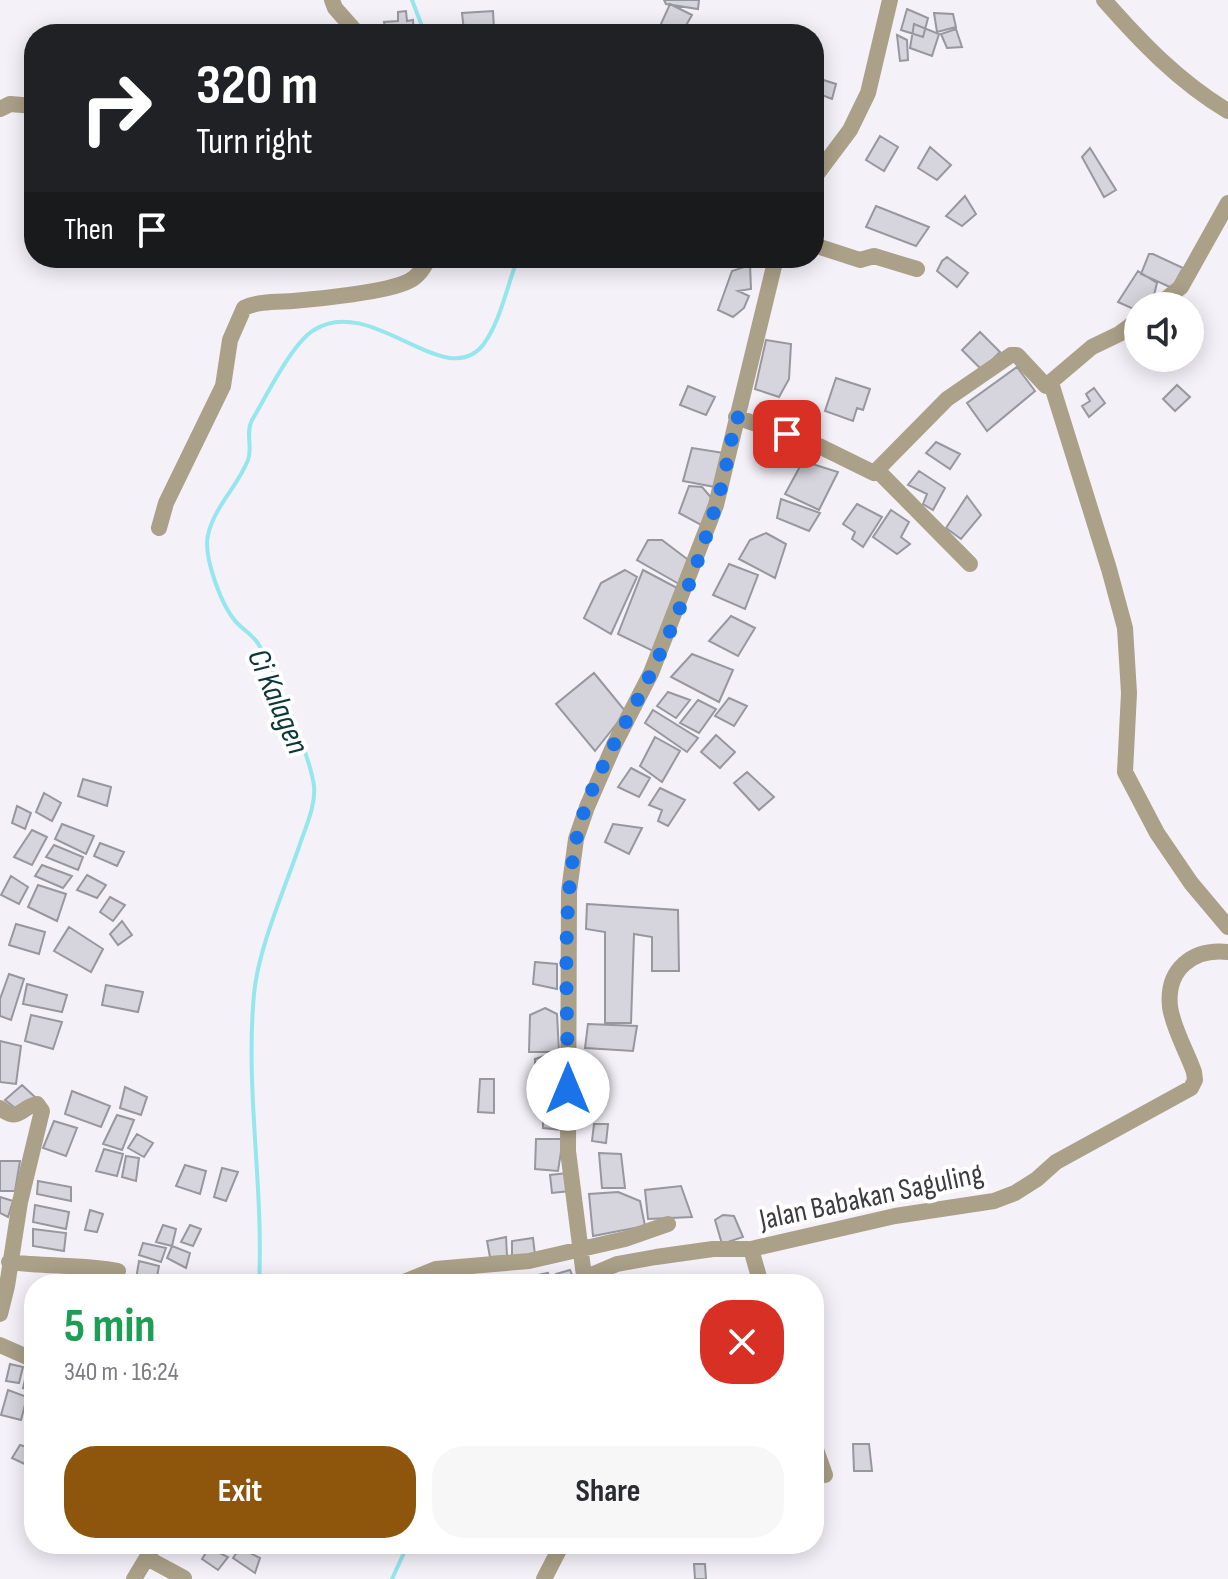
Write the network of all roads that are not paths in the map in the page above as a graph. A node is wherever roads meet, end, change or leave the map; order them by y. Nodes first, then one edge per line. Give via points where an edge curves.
1 (332, 0) edge
2 (890, 0) edge
3 (1104, 0) edge
4 (349, 24) edge
5 (24, 105) edge
6 (0, 109) edge
7 (1228, 111) edge
8 (824, 165) edge
9 (1228, 203) edge
10 (824, 248) edge
11 (422, 268) edge
12 (774, 268) edge
13 (917, 269) dead end
14 (1175, 292) edge
15 (1124, 330) edge
16 (1051, 383) junction
17 (736, 417) junction
18 (878, 471) junction
19 (159, 528) dead end
20 (970, 564) dead end
21 (1228, 927) edge
22 (1228, 952) edge
23 (0, 1108) edge
24 (668, 1224) dead end
25 (582, 1249) junction
26 (751, 1249) junction
27 (9, 1262) junction
28 (118, 1271) dead end
29 (424, 1274) edge
30 (584, 1274) edge
31 (598, 1274) edge
32 (758, 1274) edge
33 (0, 1314) edge
34 (0, 1345) edge
35 (24, 1356) edge
36 (149, 1554) edge
37 (155, 1554) edge
38 (557, 1554) edge
39 (184, 1578) edge
40 (134, 1579) edge
41 (544, 1579) edge

1 - 4 street
2 - 8 street via 868,93 850,130
3 - 7 street via 1162,63
5 - 6 street
9 - 14 street
10 - 13 street
11 - 19 street via 396,286 244,308 230,340 223,386
12 - 17 street
15 - 16 street via 1092,347
16 - 18 street via 1044,385 1017,355 1011,355 943,402
16 - 21 street via 1125,628 1125,772 1157,833
17 - 18 street via 819,446 872,473
17 - 25 street via 716,505 687,585 576,839 569,891 568,1151
18 - 20 street
22 - 26 street, Jalan Babakan Saguling via 1186,960 1175,976 1170,1010 1194,1072 1191,1088 1056,1162 1005,1197
23 - 27 street via 16,1115 37,1104 42,1111
24 - 25 street
25 - 29 street
25 - 30 street
26 - 31 street, Jalan Babakan Saguling via 656,1257 617,1264
26 - 32 street
27 - 28 street
27 - 33 street
34 - 35 street
36 - 40 street
37 - 39 street
38 - 41 street

